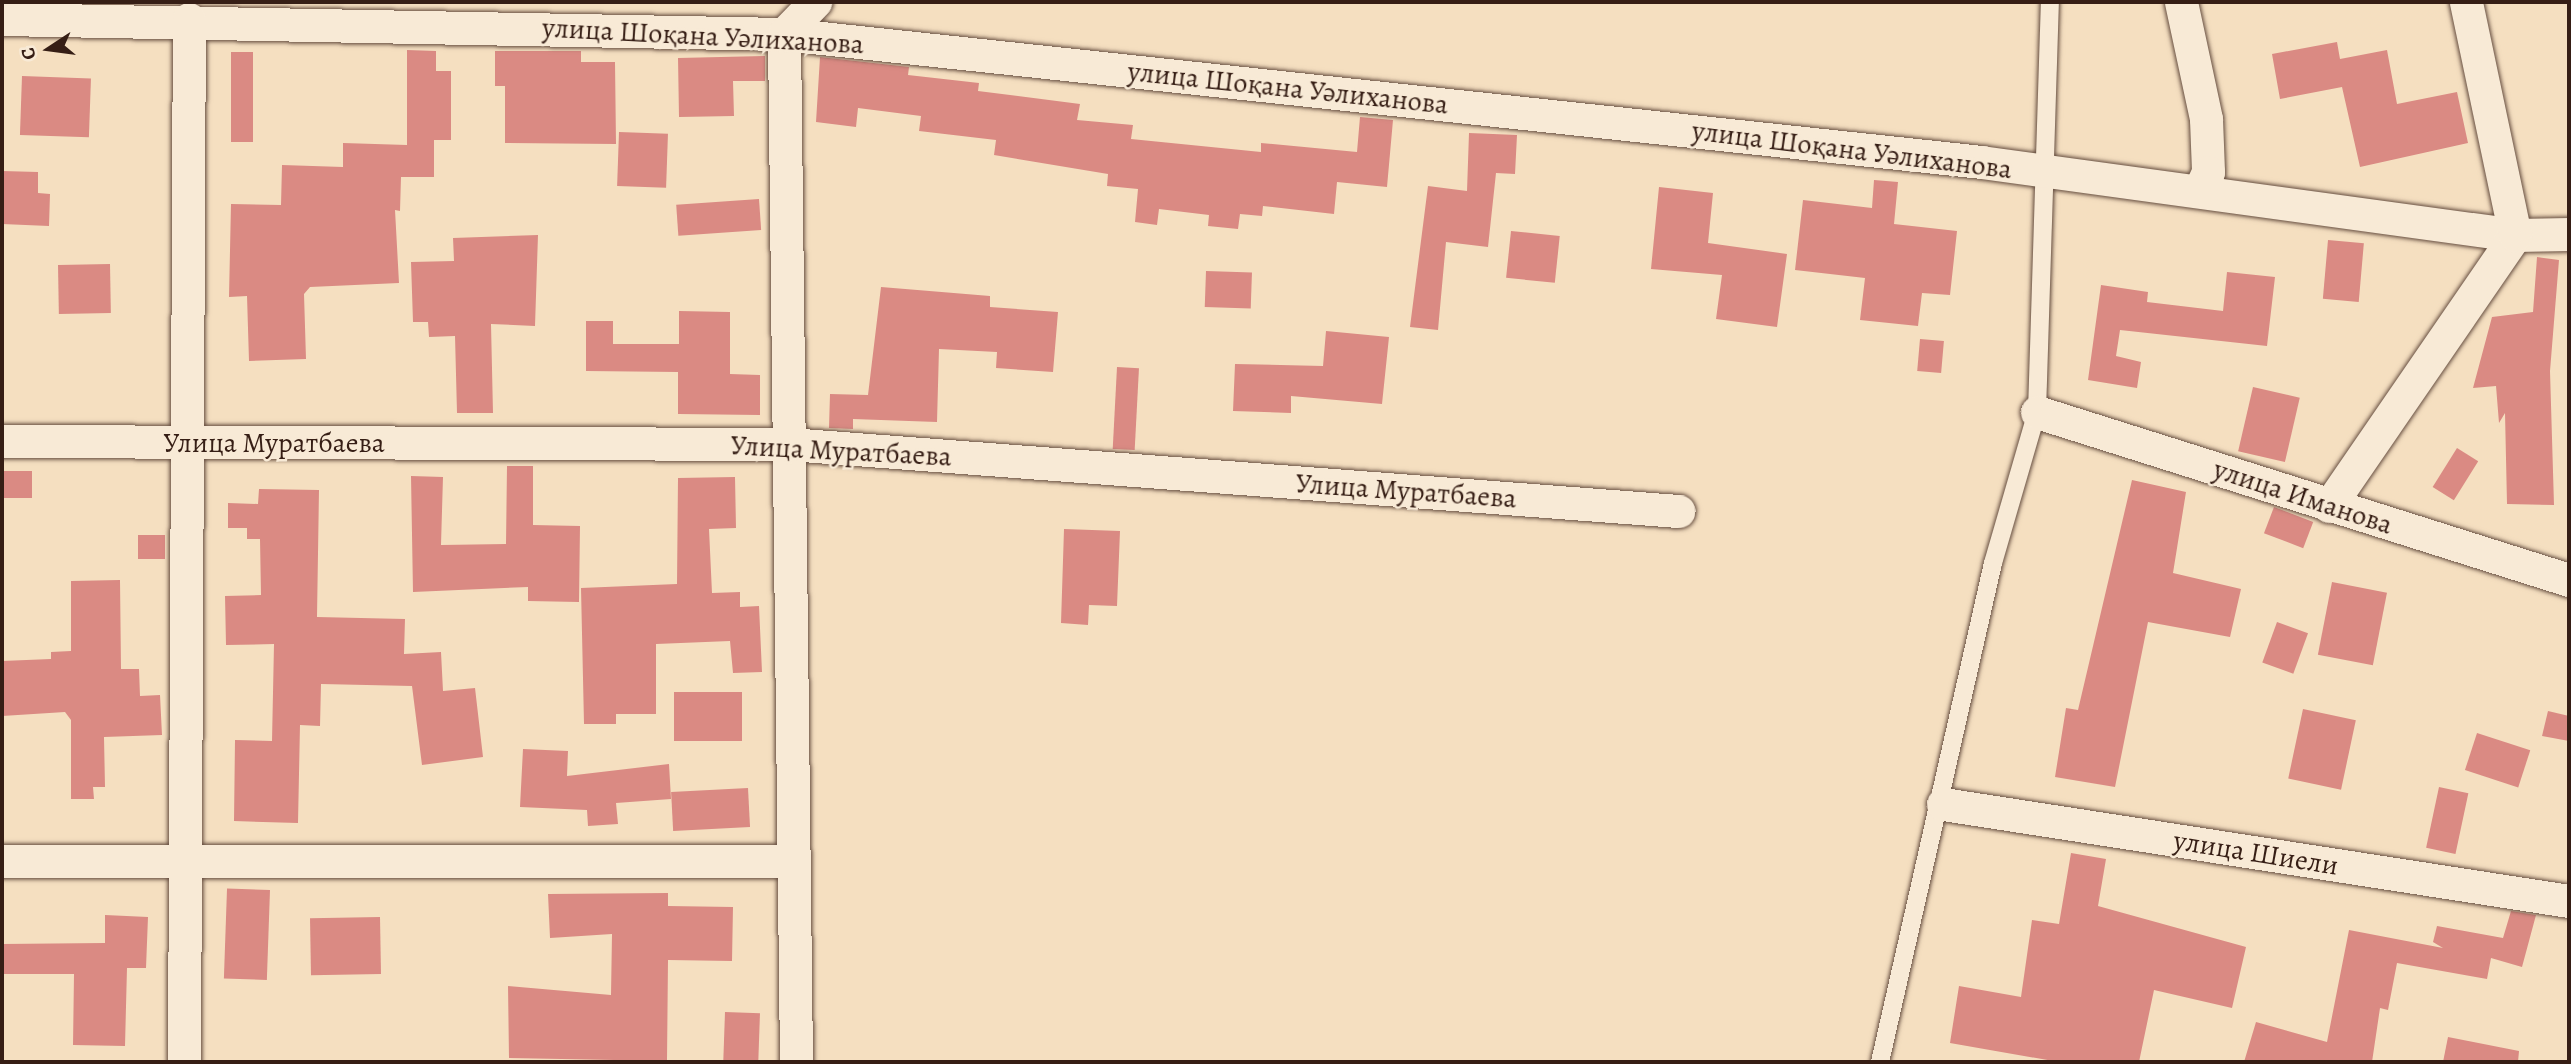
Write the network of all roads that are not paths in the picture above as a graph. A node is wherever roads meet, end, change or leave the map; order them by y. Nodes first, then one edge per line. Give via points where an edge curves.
1 (816, 2) edge
2 (2050, 2) edge
3 (2181, 2) edge
4 (2466, 2) edge
5 (2, 19) edge
6 (189, 19) junction
7 (784, 34) junction
8 (2043, 173) junction
9 (2199, 191) junction
10 (2569, 234) edge
11 (2515, 235) junction
12 (2037, 412) junction
13 (2, 442) edge
14 (185, 443) junction
15 (789, 444) junction
16 (2329, 506) junction
17 (1678, 511) dead end
18 (2569, 580) edge
19 (1943, 804) junction
20 (2, 861) edge
21 (794, 861) junction
22 (185, 862) junction
23 (2569, 901) edge
24 (184, 1062) edge
25 (796, 1062) edge
26 (1880, 1062) edge

1 - 7 street
2 - 8 lane
3 - 9 street via 2206,119 2208,173
4 - 11 street
5 - 6 street, улица Шоқана Уәлиханова
6 - 7 street, улица Шоқана Уәлиханова
6 - 14 street
7 - 8 street, улица Шоқана Уәлиханова
7 - 15 street
8 - 9 street, улица Шоқана Уәлиханова
8 - 12 lane via 2048,214
9 - 11 street, улица Шоқана Уәлиханова
10 - 11 street, улица Шоқана Уәлиханова
11 - 16 street
12 - 16 street, улица Иманова
12 - 19 lane via 1993,563
13 - 14 street, Улица Муратбаева
14 - 15 street, Улица Муратбаева
14 - 22 street
15 - 17 street, Улица Муратбаева
15 - 21 street
16 - 18 street, улица Иманова
19 - 23 street, улица Шиели
19 - 26 lane
20 - 22 street
21 - 22 street
21 - 25 street
22 - 24 street

